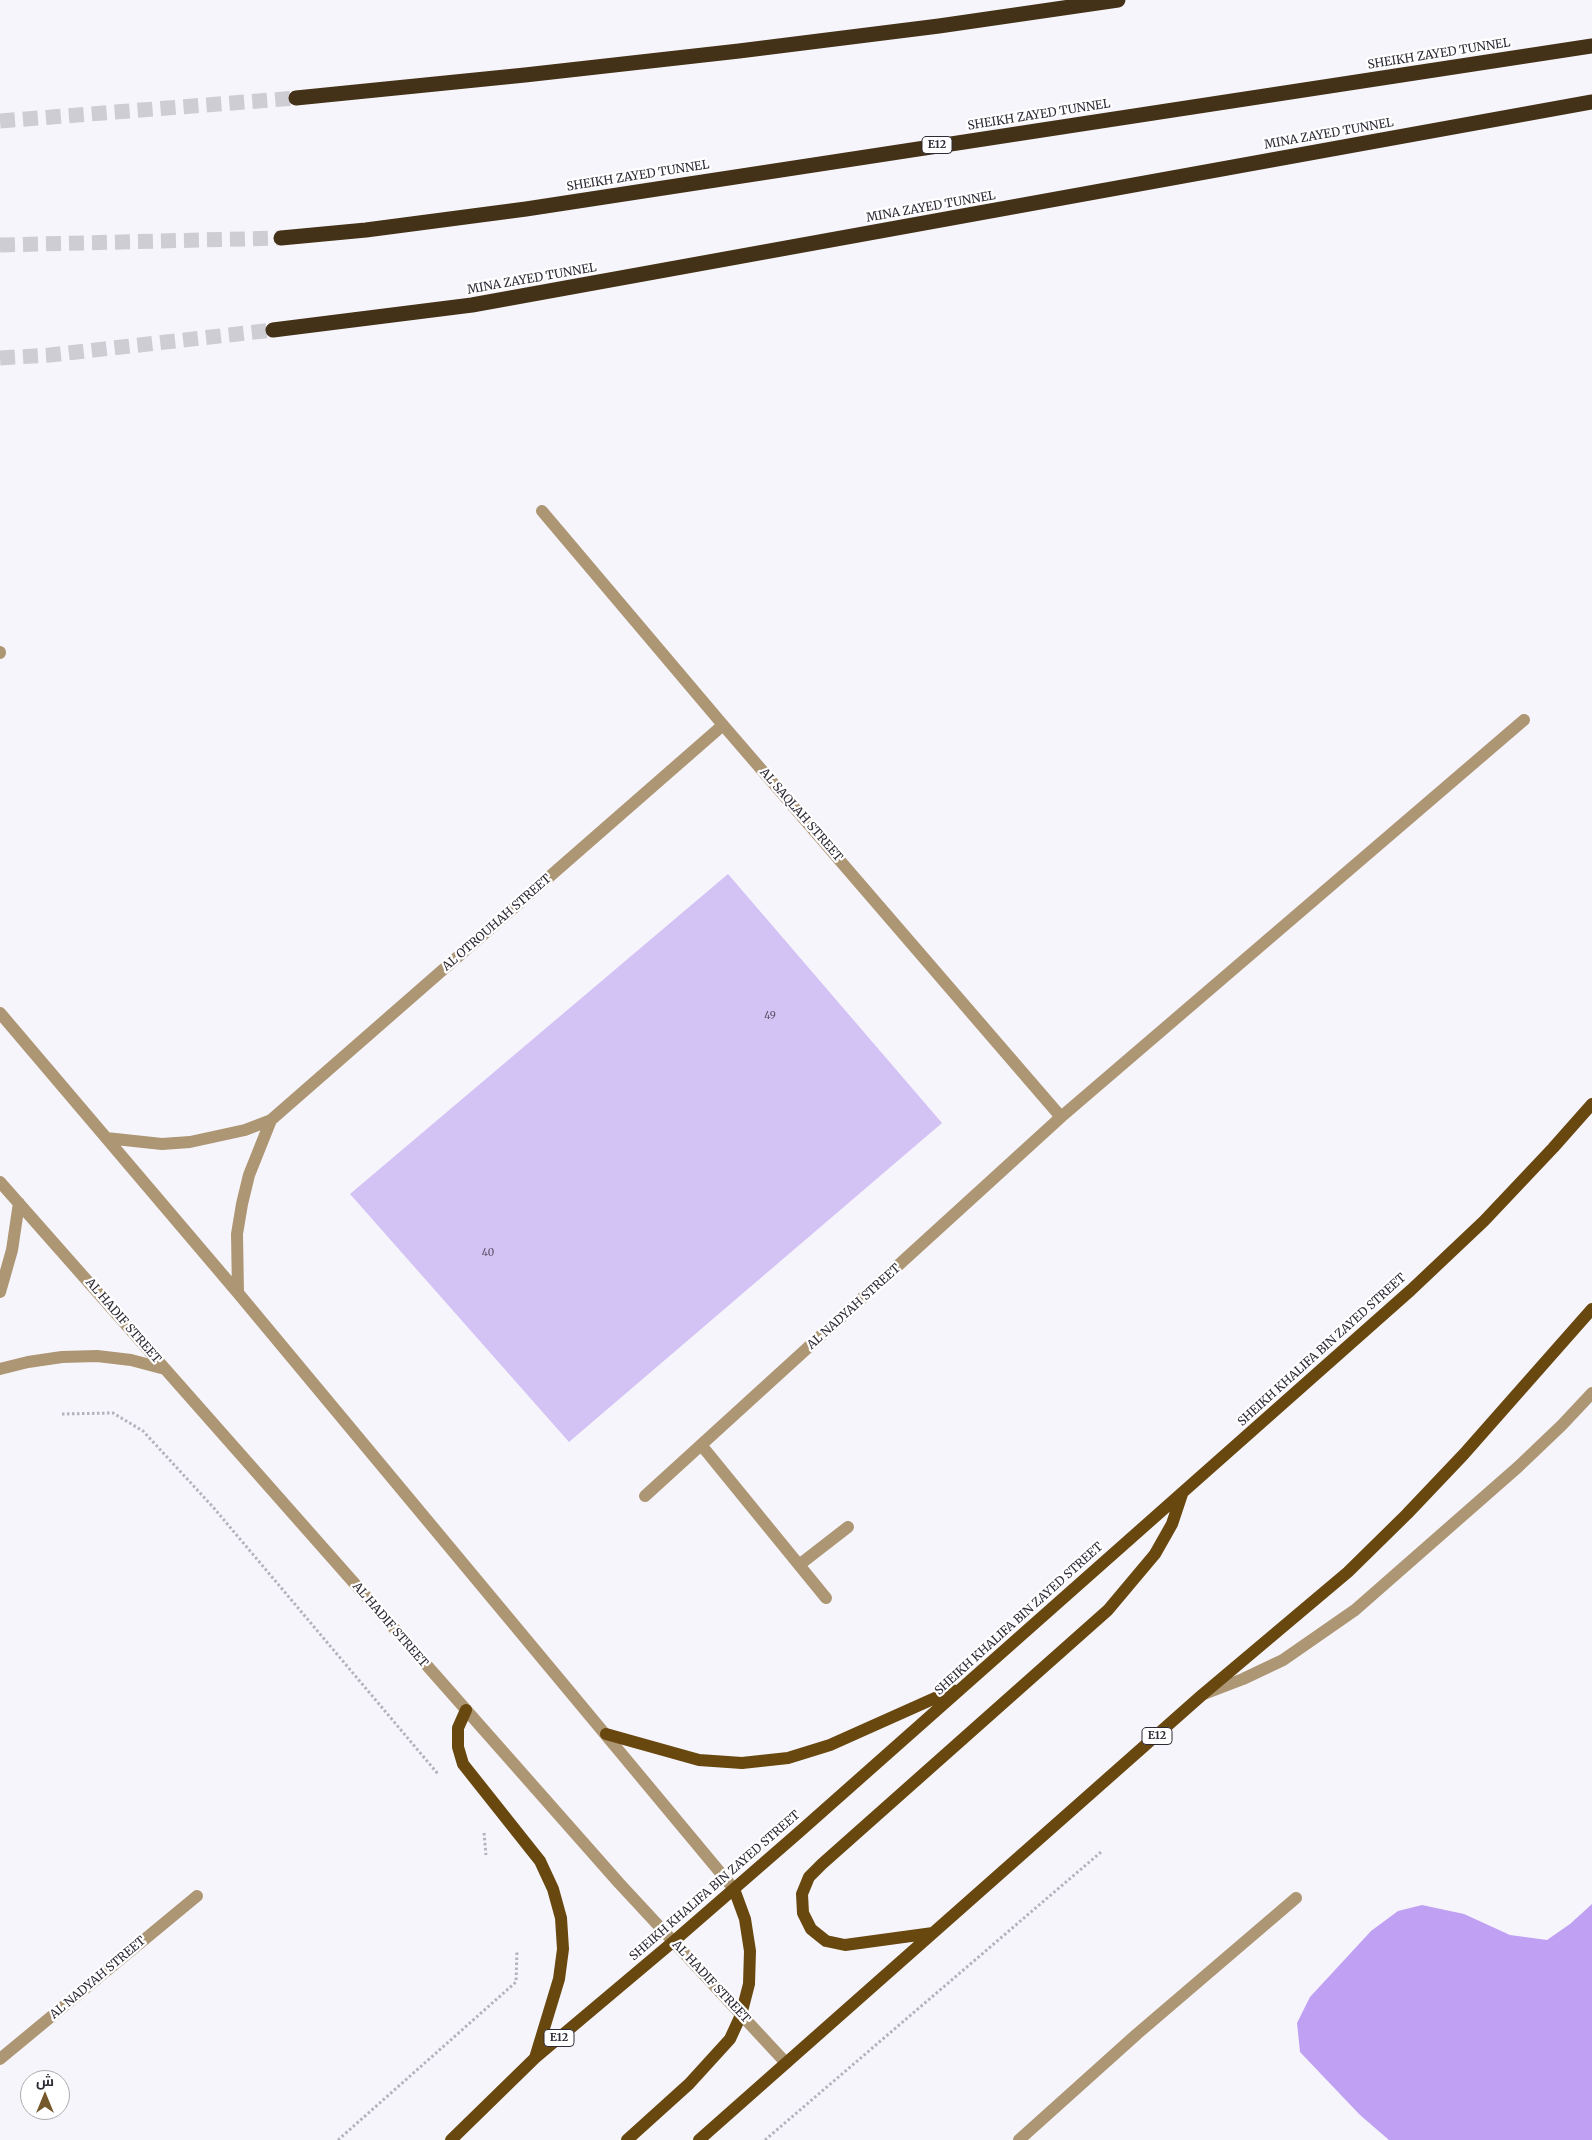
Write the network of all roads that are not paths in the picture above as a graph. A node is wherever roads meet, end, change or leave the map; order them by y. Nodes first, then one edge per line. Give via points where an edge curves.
1 (1118, 0) edge
2 (1592, 46) edge
3 (296, 98) tunnel mouth
4 (1592, 102) edge
5 (281, 238) tunnel mouth
6 (273, 330) tunnel mouth
7 (542, 511) dead end
8 (1524, 720) dead end
9 (723, 725) junction
10 (0, 1013) edge
11 (1592, 1104) edge
12 (1061, 1117) junction
13 (271, 1120) junction
14 (106, 1138) junction
15 (0, 1182) edge
16 (19, 1203) junction
17 (0, 1292) edge
18 (238, 1293) junction
19 (1592, 1308) edge
20 (0, 1369) edge
21 (165, 1369) junction
22 (1592, 1393) edge
23 (702, 1446) junction
24 (1183, 1492) junction
25 (645, 1496) dead end
26 (848, 1527) dead end
27 (799, 1565) junction
28 (826, 1598) dead end
29 (965, 1685) junction
30 (1202, 1695) junction
31 (466, 1710) junction
32 (606, 1734) junction
33 (734, 1889) junction
34 (197, 1896) dead end
35 (1296, 1898) dead end
36 (933, 1933) junction
37 (674, 1941) junction
38 (741, 2015) junction
39 (534, 2058) junction
40 (0, 2059) edge
41 (786, 2062) junction
42 (451, 2140) edge
43 (626, 2140) edge
44 (699, 2140) edge
45 (1019, 2140) edge

1 - 3 highway via 748,50
2 - 5 highway, SHEIKH ZAYED TUNNEL / E12 via 526,209
4 - 6 highway, MINA ZAYED TUNNEL via 472,305
7 - 9 street, AL SAQLAH STREET
8 - 12 street, AL NADYAH STREET
9 - 12 street, AL SAQLAH STREET
9 - 13 street, AL OTROUHAH STREET
10 - 14 street
11 - 24 main road, SHEIKH KHALIFA BIN ZAYED STREET / E12 via 1484,1221 1424,1278
12 - 23 street, AL NADYAH STREET
13 - 14 street, AL OTROUHAH STREET via 236,1133 190,1142 153,1143
13 - 18 street, AL OTROUHAH STREET via 249,1175 242,1204 237,1234
14 - 18 street
15 - 16 street, AL HADIF STREET
16 - 17 street via 12,1250
16 - 21 street, AL HADIF STREET
18 - 32 street
19 - 30 main road, E12 via 1407,1514 1348,1572
20 - 21 street via 62,1356 131,1360
21 - 31 street, AL HADIF STREET
22 - 30 street via 1518,1467 1355,1610 1283,1660
23 - 25 street, AL NADYAH STREET
23 - 27 street
24 - 29 main road, SHEIKH KHALIFA BIN ZAYED STREET / E12
24 - 36 main road via 1172,1524 1155,1554 1108,1610 822,1864 809,1877 802,1894 803,1913 812,1929 826,1941 845,1945
26 - 27 street
27 - 28 street
29 - 32 main road via 830,1745 788,1758 742,1763 700,1760
29 - 33 main road, SHEIKH KHALIFA BIN ZAYED STREET / E12
30 - 36 main road, E12
31 - 37 street, AL HADIF STREET
31 - 39 main road via 458,1728 458,1747 463,1764 540,1861 553,1889 561,1918 563,1949 559,1979
32 - 33 street
33 - 37 main road, SHEIKH KHALIFA BIN ZAYED STREET / E12
33 - 38 main road via 745,1919 750,1951 749,1984
34 - 40 street, AL NADYAH STREET
35 - 45 street
36 - 41 main road, E12
37 - 38 street, AL HADIF STREET
37 - 39 main road, SHEIKH KHALIFA BIN ZAYED STREET / E12
38 - 41 street, AL HADIF STREET
38 - 43 main road via 730,2039 689,2084
39 - 42 main road, SHEIKH KHALIFA BIN ZAYED STREET / E12
41 - 44 main road, E12

